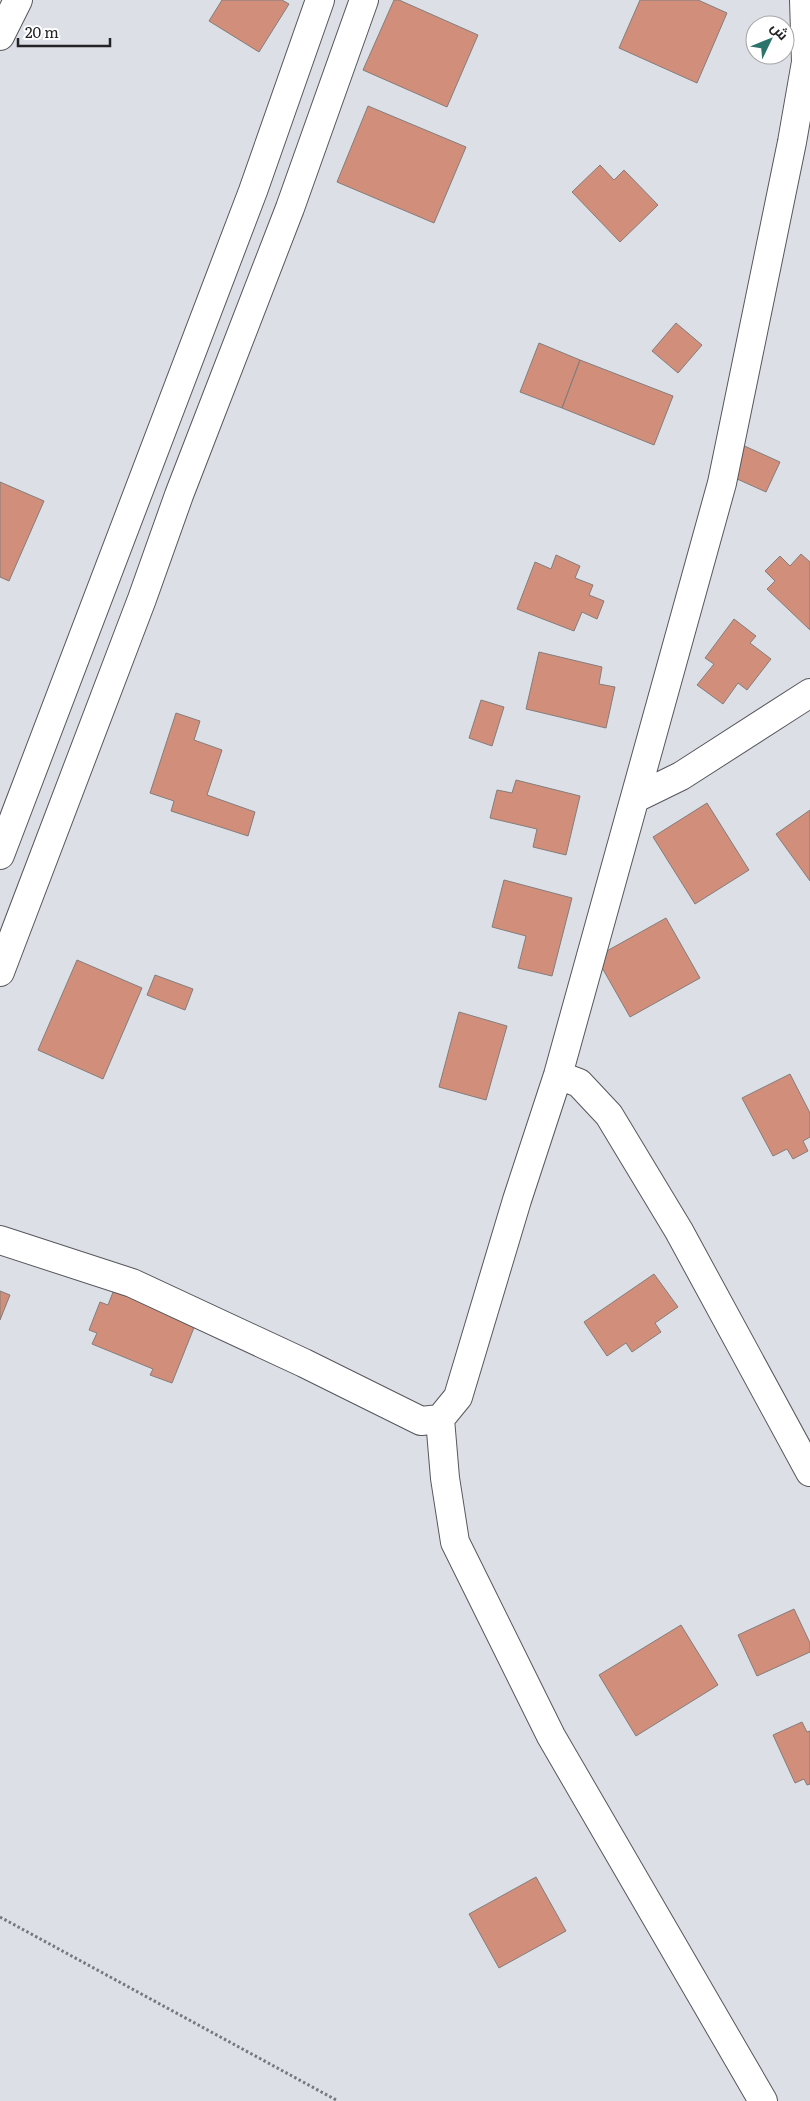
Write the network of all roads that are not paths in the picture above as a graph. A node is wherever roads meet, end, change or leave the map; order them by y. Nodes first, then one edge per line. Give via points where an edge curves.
1 (18, 0) edge
2 (320, 0) edge
3 (364, 0) edge
4 (804, 0) edge
5 (0, 36) edge
6 (253, 191) junction
7 (290, 208) junction
8 (142, 481) junction
9 (179, 495) junction
10 (810, 693) edge
11 (636, 798) junction
12 (0, 855) edge
13 (0, 972) edge
14 (558, 1075) junction
15 (0, 1240) edge
16 (440, 1419) junction
17 (810, 1472) edge
18 (764, 2101) edge

1 - 5 street
2 - 6 street
3 - 7 street
4 - 11 street via 806,62 722,483
6 - 7 street
6 - 8 street
7 - 9 street
8 - 9 street
8 - 12 street
9 - 13 street
10 - 11 street via 681,776
11 - 14 street
14 - 16 street via 516,1200 458,1397
14 - 17 street via 579,1083 609,1115 679,1231
15 - 16 street via 132,1283 421,1421
16 - 18 street via 454,1542 551,1736

